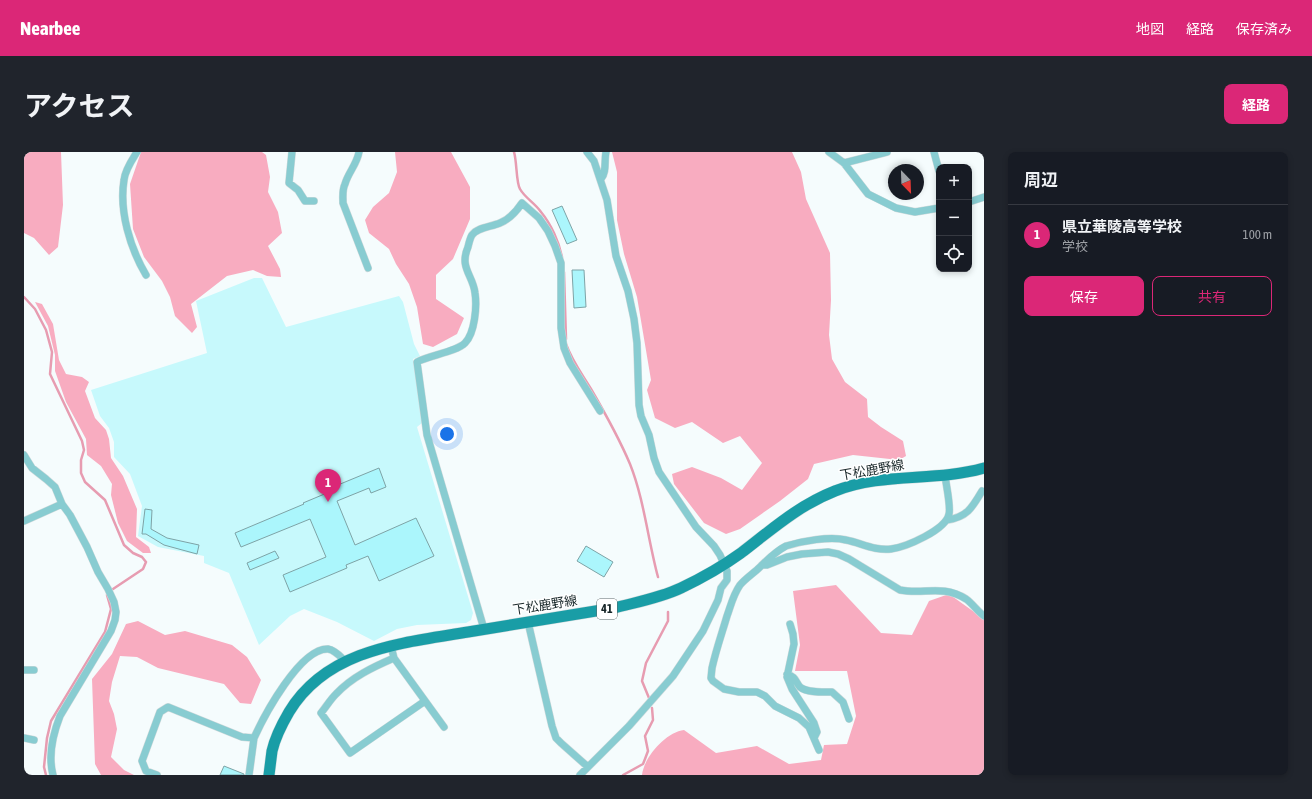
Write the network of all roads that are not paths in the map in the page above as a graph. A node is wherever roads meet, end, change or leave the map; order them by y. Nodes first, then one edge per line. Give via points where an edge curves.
1 (137, 152) edge
2 (292, 152) edge
3 (359, 152) edge
4 (588, 152) edge
5 (606, 152) edge
6 (829, 152) edge
7 (886, 152) edge
8 (934, 152) edge
9 (844, 163) junction
10 (937, 164) edge
11 (601, 179) junction
12 (984, 197) edge
13 (314, 201) dead end
14 (972, 201) edge
15 (936, 208) edge
16 (368, 268) dead end
17 (146, 275) dead end
18 (600, 411) dead end
19 (25, 459) edge
20 (984, 468) edge
21 (945, 475) junction
22 (982, 491) dead end
23 (62, 504) junction
24 (24, 520) edge
25 (947, 520) junction
26 (724, 564) junction
27 (762, 565) junction
28 (727, 580) junction
29 (740, 586) junction
30 (984, 616) edge
31 (528, 622) junction
32 (790, 624) dead end
33 (484, 629) junction
34 (391, 646) junction
35 (394, 658) junction
36 (346, 661) junction
37 (24, 670) edge
38 (34, 670) dead end
39 (787, 674) junction
40 (425, 701) junction
41 (849, 719) dead end
42 (444, 727) dead end
43 (24, 738) edge
44 (254, 738) junction
45 (814, 738) junction
46 (34, 740) dead end
47 (819, 750) dead end
48 (588, 767) junction
49 (54, 775) edge
50 (157, 775) edge
51 (249, 775) edge
52 (269, 775) edge
53 (580, 775) edge

1 - 17 street via 124,178 123,207 131,245
2 - 13 street via 289,183 298,190 305,201
3 - 16 street via 344,184 343,192 348,218
4 - 11 street
5 - 11 street via 604,176
6 - 9 street
7 - 9 street
8 - 10 street
9 - 15 street via 868,194 896,208 915,212
11 - 26 street via 616,256 634,319 639,405 654,458 659,472 696,527 714,546
12 - 14 street
18 - 33 street via 570,363 564,348 561,328 561,263 555,246 539,218 522,203 510,218 478,230 469,242 465,262 475,292 476,306 472,331 466,343 417,362 427,435
19 - 23 street via 55,487
20 - 21 main road, 下松鹿野線 / 41
21 - 25 street via 949,513
21 - 26 main road, 下松鹿野線 / 41 via 862,483 835,491 808,504 779,523
22 - 25 street via 968,513
23 - 24 street
23 - 49 street via 108,589 114,602 116,620 60,716 52,745
25 - 27 street via 927,535 891,549 879,549 846,539 805,541 786,546
26 - 28 street
26 - 31 main road, 下松鹿野線 / 41 via 681,588 647,600
27 - 29 street
27 - 30 street via 767,566 787,557 802,554 838,554 900,590 951,592 966,599
28 - 29 street
28 - 48 street via 721,588 703,631 673,676
29 - 45 street via 731,601 716,648 711,678 724,689 758,692 765,696 775,706 799,718
31 - 33 main road, 下松鹿野線 / 41
31 - 48 street via 556,738
32 - 39 street via 794,644
33 - 34 main road, 下松鹿野線 / 41
34 - 35 street
34 - 36 main road, 下松鹿野線 / 41
35 - 40 street
35 - 40 street via 352,680 336,694 321,713 350,753
36 - 44 street via 329,649 318,651 307,658 287,681
36 - 52 main road, 下松鹿野線 / 41 via 318,679 297,699 283,723 273,750
37 - 38 street
39 - 41 street via 793,676 801,688 832,692 843,702
39 - 45 street via 792,689 814,723 817,732
40 - 42 street
43 - 46 street
44 - 50 street via 242,737 168,707 160,712 142,760 146,771
44 - 51 street
45 - 47 street
48 - 53 street

